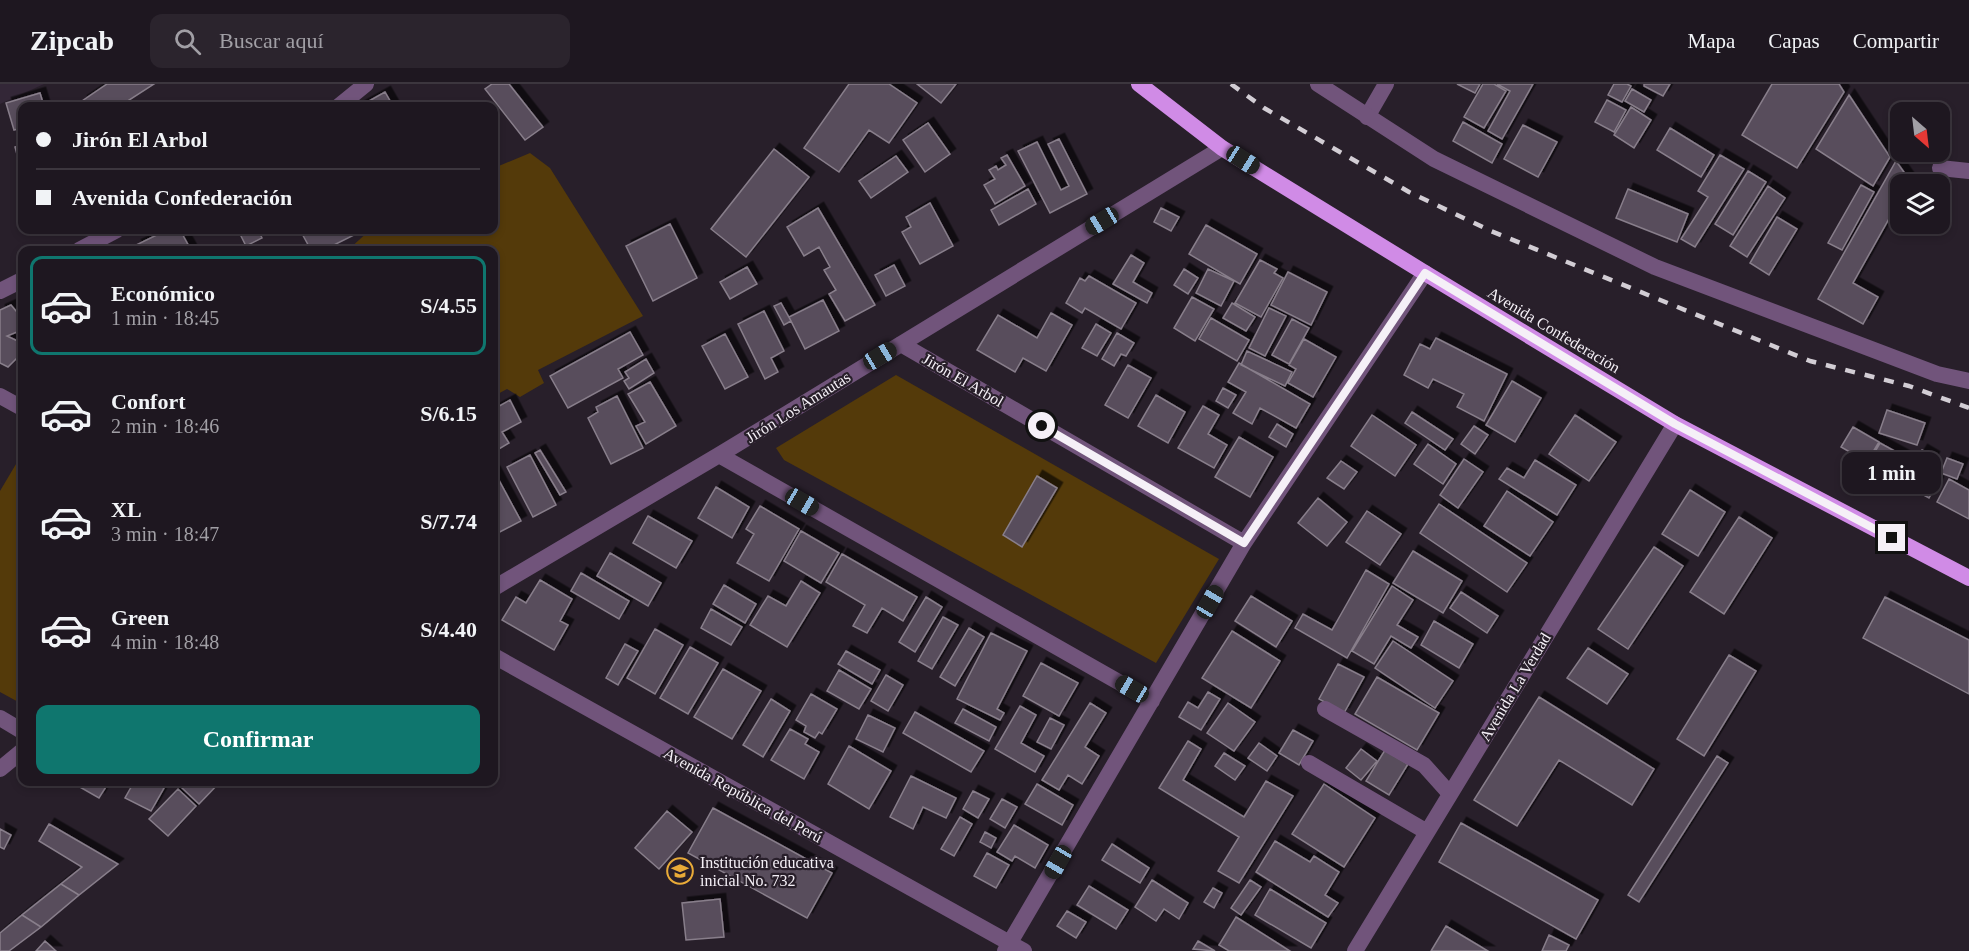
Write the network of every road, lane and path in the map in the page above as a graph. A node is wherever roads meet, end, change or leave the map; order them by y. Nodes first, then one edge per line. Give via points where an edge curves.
1 (366, 84) edge
2 (1139, 84) edge
3 (1318, 84) edge
4 (1386, 84) edge
5 (344, 102) edge
6 (1367, 117) junction
7 (1222, 148) junction
8 (1940, 168) dead end
9 (1969, 171) edge
10 (109, 234) edge
11 (87, 246) edge
12 (1425, 273) junction
13 (18, 282) edge
14 (0, 291) edge
15 (901, 344) junction
16 (1969, 381) edge
17 (0, 396) edge
18 (18, 406) edge
19 (1675, 424) junction
20 (719, 455) junction
21 (1244, 543) junction
22 (1969, 578) edge
23 (498, 586) edge
24 (498, 658) edge
25 (1152, 701) junction
26 (1325, 709) dead end
27 (0, 718) edge
28 (18, 729) edge
29 (18, 754) edge
30 (1309, 764) dead end
31 (0, 769) edge
32 (1450, 794) junction
33 (1427, 832) junction
34 (1013, 948) edge
35 (1355, 951) edge

1 - 5 street
2 - 7 highway, Avenida Confederación
3 - 6 street
4 - 6 street
6 - 16 street via 1434,159 1655,267 1937,374
7 - 12 highway, Avenida Confederación
7 - 15 street, Jirón Los Amautas
8 - 9 street
10 - 11 street
12 - 19 highway, Avenida Confederación
12 - 21 street
13 - 14 street
15 - 20 street, Jirón Los Amautas
15 - 21 street, Jirón El Arbol
17 - 18 street
19 - 22 highway, Avenida Confederación
19 - 32 street, Avenida La Verdad
20 - 23 street, Jirón Los Amautas
20 - 25 street
21 - 25 street
24 - 34 street, Avenida República del Perú
25 - 34 street
26 - 32 street via 1424,765
27 - 28 street
29 - 31 street
30 - 33 street
32 - 33 street, Avenida La Verdad
33 - 35 street, Avenida La Verdad

